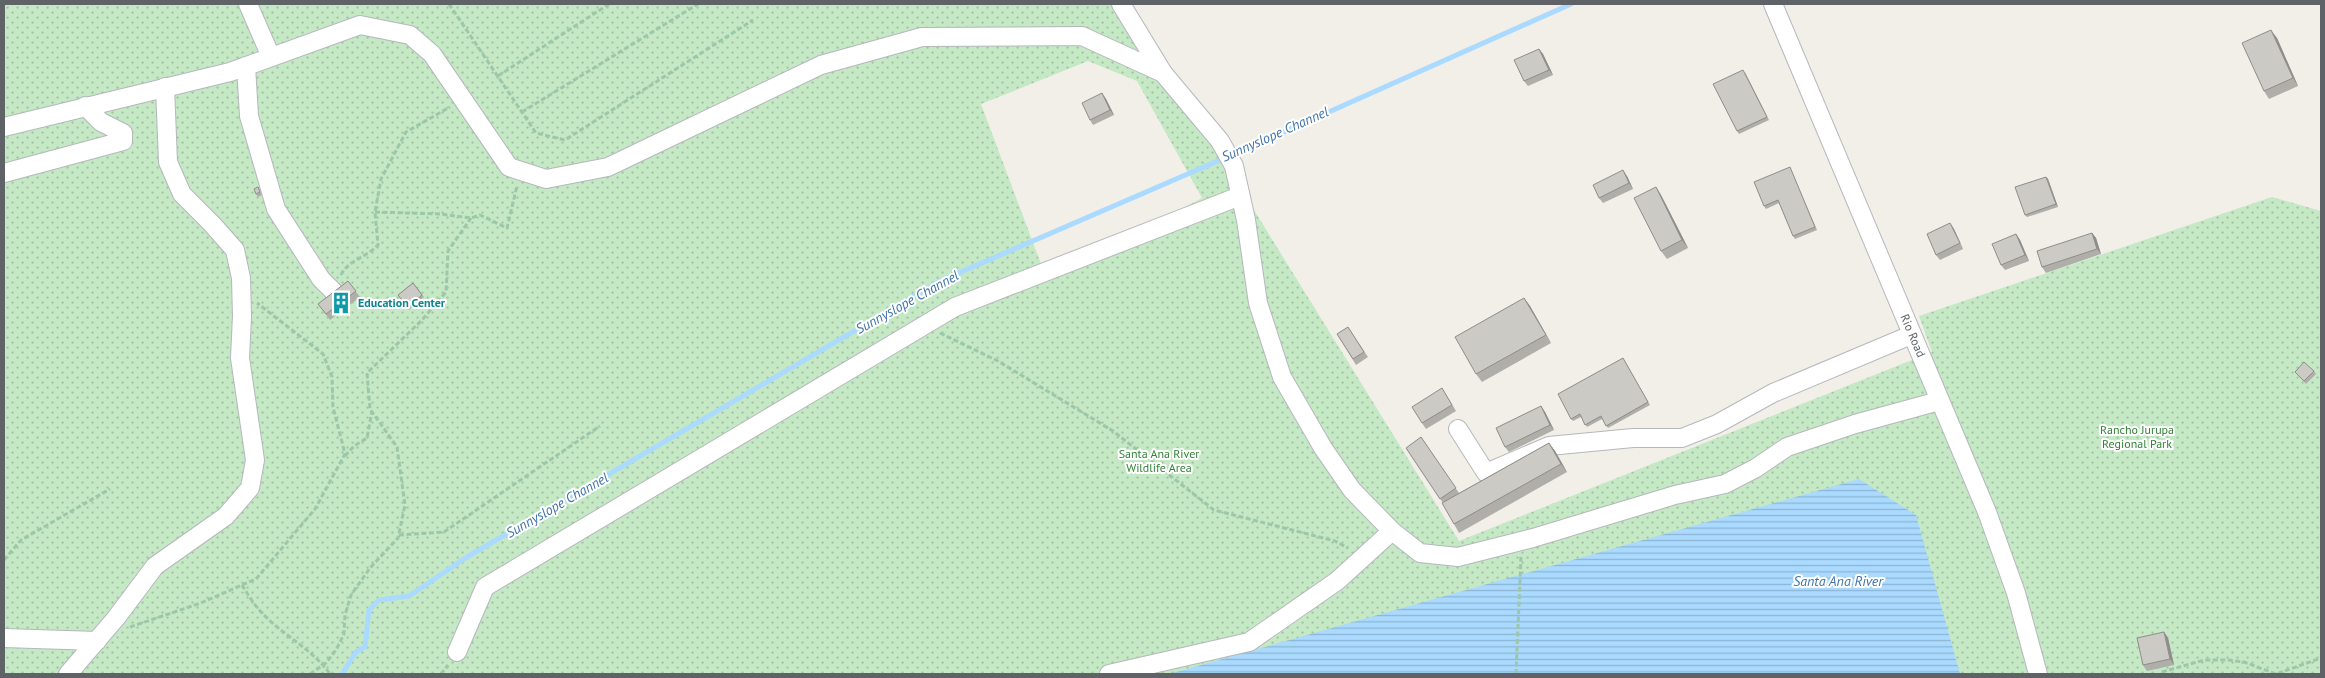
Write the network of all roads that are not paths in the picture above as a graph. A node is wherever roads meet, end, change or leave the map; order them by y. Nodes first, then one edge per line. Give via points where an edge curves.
1 (248, 4) edge
2 (1121, 4) edge
3 (1773, 4) edge
4 (271, 57) junction
5 (246, 66) junction
6 (1162, 73) junction
7 (165, 87) junction
8 (85, 106) junction
9 (4, 127) edge
10 (4, 173) edge
11 (1240, 196) junction
12 (340, 298) edge
13 (1911, 335) junction
14 (1939, 401) junction
15 (1458, 429) dead end
16 (1392, 531) junction
17 (4, 638) edge
18 (97, 641) junction
19 (457, 652) dead end
20 (68, 674) edge
21 (1109, 674) edge
22 (2038, 674) edge

1 - 4 street
2 - 6 street
3 - 13 street, Rio Road
4 - 5 street
4 - 6 street via 360,25 410,35 432,54 509,166 546,180 608,167 822,65 922,37 1082,36
5 - 7 street
5 - 12 street via 249,116 276,209 321,279
6 - 11 street via 1220,141 1234,166
7 - 8 street
7 - 18 street via 168,162 182,194 235,250 241,291 240,358 255,460 250,488 226,516 155,566
8 - 9 street
8 - 10 street via 101,122 123,133 124,141
11 - 16 street via 1258,303 1282,377 1323,448 1352,490
11 - 19 street via 955,307 485,587
13 - 14 street, Rio Road
13 - 15 street via 1773,393 1717,424 1682,438 1633,438 1549,446 1486,474
14 - 16 street via 1786,447 1725,484 1675,495 1521,542 1458,557 1420,553
14 - 22 street, Rio Road via 1994,530 2016,593
16 - 21 street via 1337,581 1249,642
17 - 18 street
18 - 20 street

